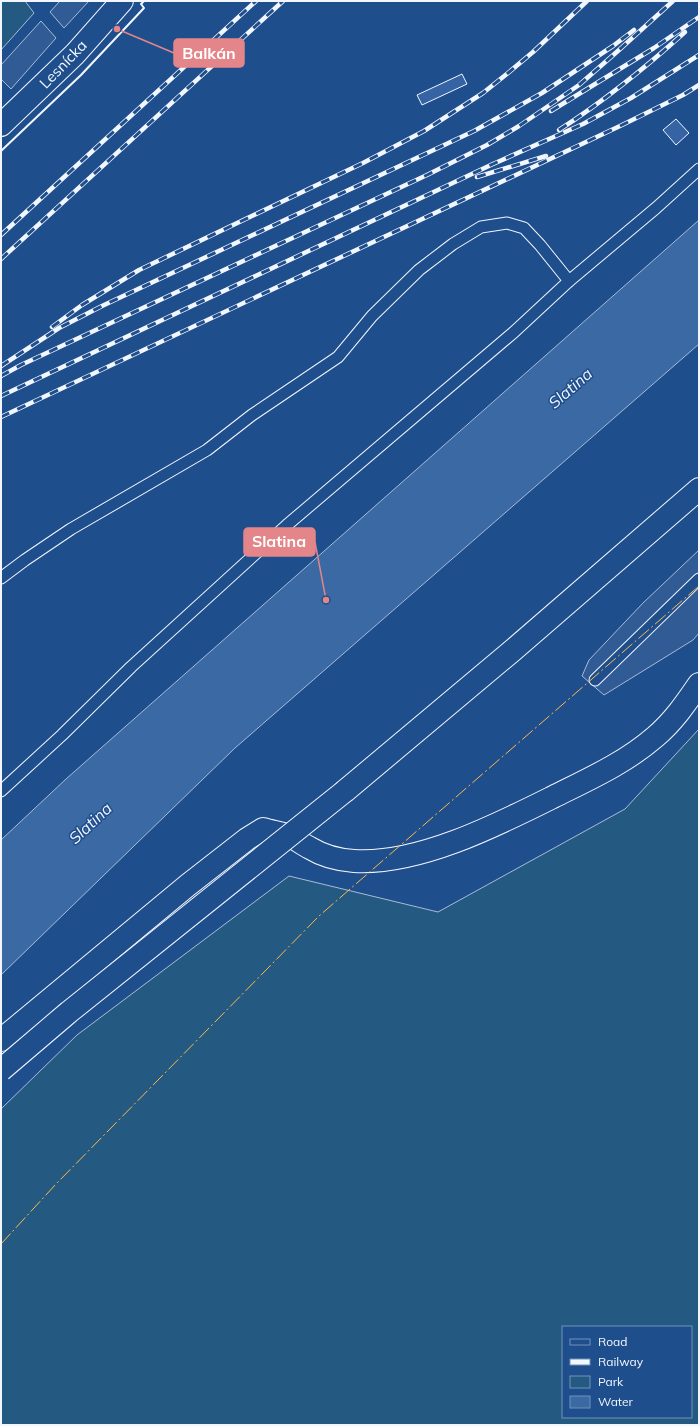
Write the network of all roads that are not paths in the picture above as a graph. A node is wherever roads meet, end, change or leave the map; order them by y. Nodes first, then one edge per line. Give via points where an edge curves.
1 (122, 1) edge
2 (1, 125) edge
3 (699, 168) edge
4 (569, 281) junction
5 (699, 489) edge
6 (1, 578) edge
7 (699, 579) edge
8 (595, 680) dead end
9 (699, 684) edge
10 (1, 791) edge
11 (1, 1040) edge
12 (1, 1070) edge

1 - 2 street, Lesnícka via 75,54
3 - 4 lane
4 - 6 lane via 524,228 507,223 481,227 419,270 372,316 338,356 207,450 71,529
4 - 10 lane via 514,332 276,535 131,667
5 - 12 street, bridge via 345,791 69,1012
7 - 8 lane
9 - 11 street via 672,720 629,757 597,776 514,816 438,847 408,856 377,861 353,861 332,858 291,837 263,829 188,884

